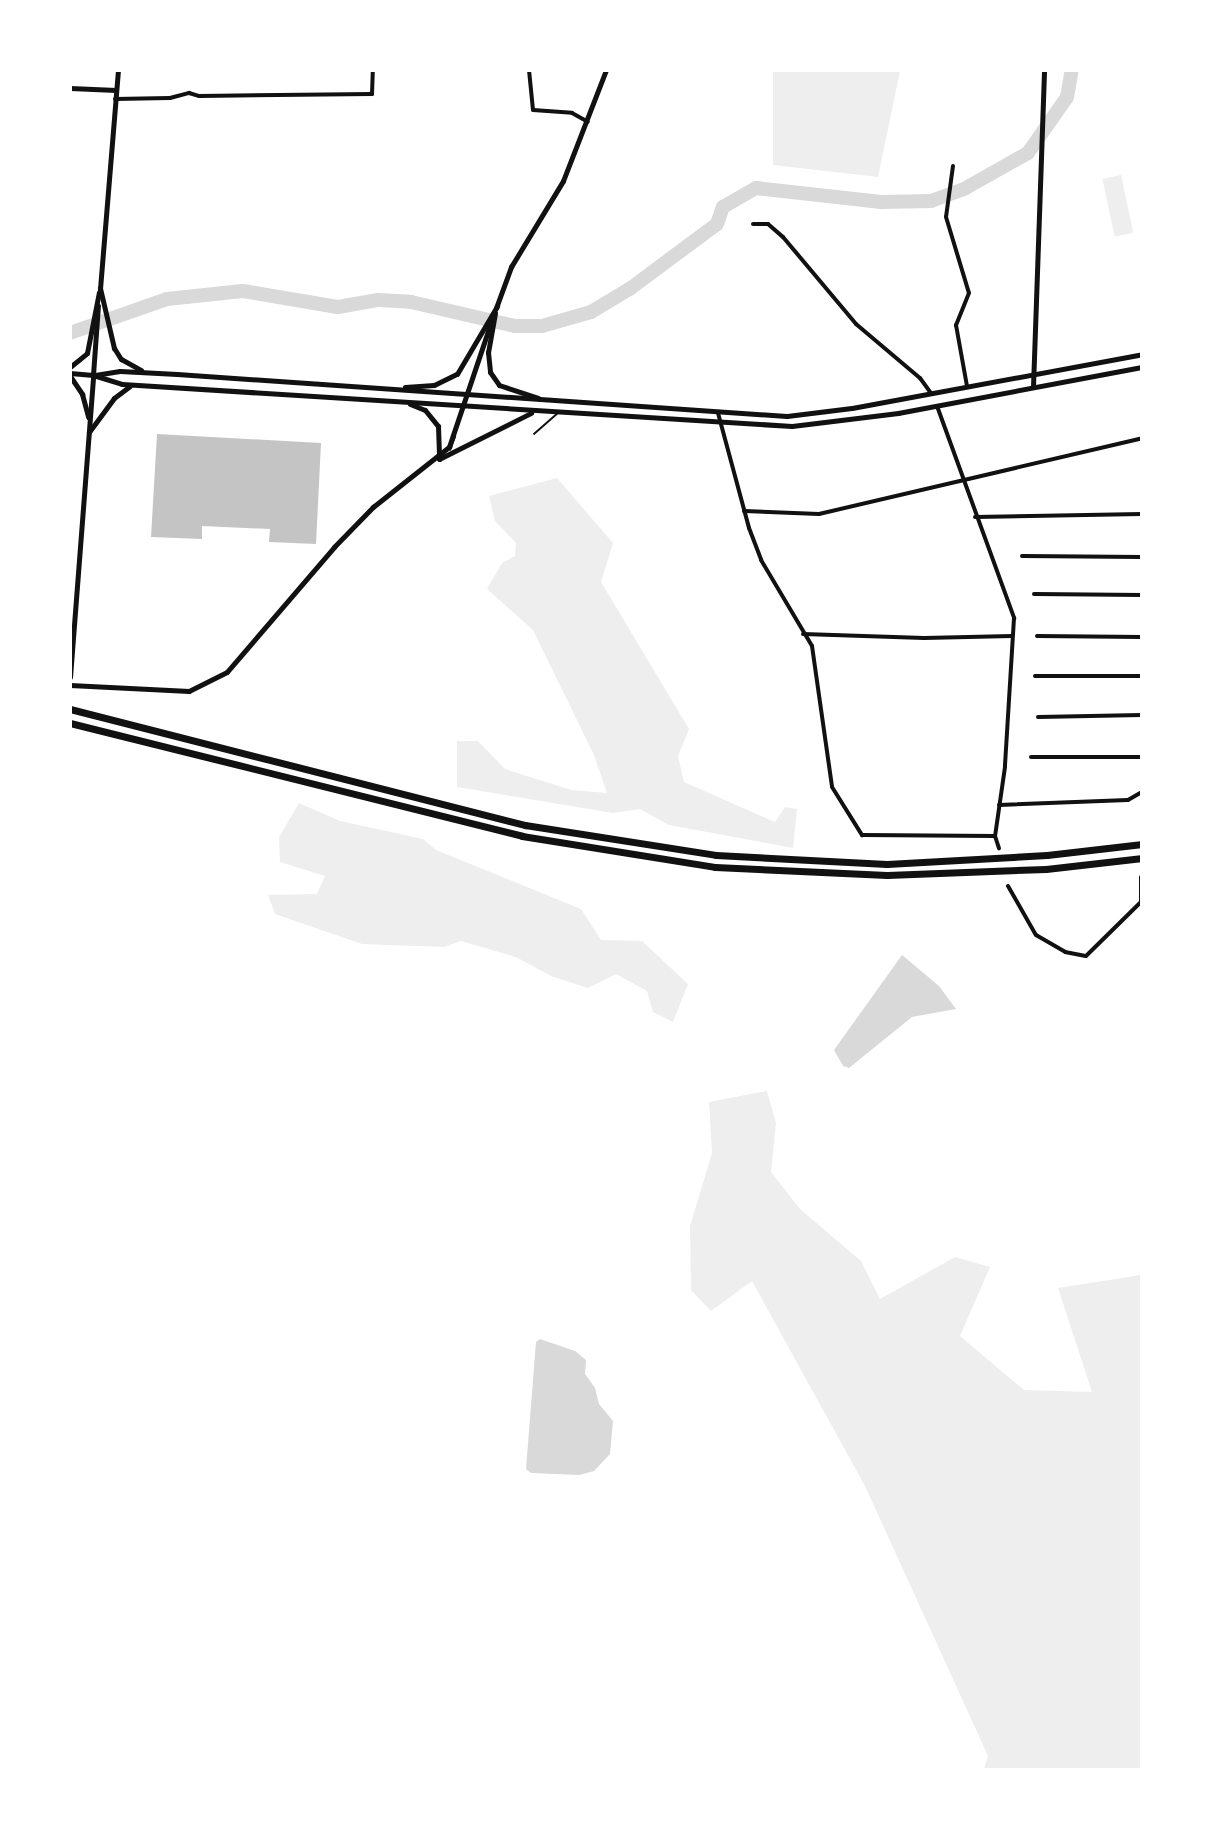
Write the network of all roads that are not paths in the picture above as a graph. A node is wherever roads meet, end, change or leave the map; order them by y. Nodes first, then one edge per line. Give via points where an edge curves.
1 (118, 70) edge
2 (372, 70) edge
3 (529, 70) edge
4 (606, 70) edge
5 (1044, 70) edge
6 (70, 88) edge
7 (116, 90) junction
8 (115, 99) junction
9 (588, 122) junction
10 (953, 166) dead end
11 (753, 224) dead end
12 (100, 288) junction
13 (99, 296) junction
14 (497, 306) junction
15 (1142, 354) edge
16 (70, 367) edge
17 (1142, 367) edge
18 (148, 372) junction
19 (1034, 374) junction
20 (70, 375) edge
21 (93, 375) junction
22 (135, 385) junction
23 (967, 386) junction
24 (372, 387) junction
25 (1034, 387) junction
26 (931, 393) junction
27 (466, 395) junction
28 (548, 401) junction
29 (404, 402) junction
30 (464, 406) junction
31 (937, 406) junction
32 (534, 411) junction
33 (558, 413) junction
34 (718, 413) junction
35 (721, 424) junction
36 (88, 433) junction
37 (534, 434) dead end
38 (455, 437) junction
39 (1142, 438) edge
40 (455, 450) junction
41 (448, 454) junction
42 (439, 459) junction
43 (963, 477) junction
44 (744, 511) junction
45 (1142, 514) edge
46 (975, 517) junction
47 (1022, 556) dead end
48 (1142, 557) edge
49 (1034, 594) dead end
50 (1142, 595) edge
51 (802, 634) junction
52 (1012, 636) junction
53 (1037, 636) dead end
54 (1142, 637) edge
55 (1035, 676) dead end
56 (1142, 676) edge
57 (70, 677) edge
58 (70, 685) edge
59 (70, 709) edge
60 (1142, 715) edge
61 (1038, 717) dead end
62 (70, 723) edge
63 (1031, 757) dead end
64 (1142, 757) edge
65 (1142, 792) edge
66 (999, 805) junction
67 (994, 836) junction
68 (1142, 844) edge
69 (999, 848) dead end
70 (1142, 858) edge
71 (1141, 877) edge
72 (1008, 886) dead end

1 - 7 street
2 - 8 street via 372,94 189,93 170,98
3 - 9 street via 533,110 572,113
4 - 9 street
5 - 19 street
6 - 7 street
7 - 8 street
8 - 12 street
9 - 14 street via 563,181 504,282
10 - 23 street via 946,217 969,293 956,325
11 - 26 street via 768,224 783,237 856,324 920,378
12 - 13 main road
12 - 18 main road via 111,336 121,359
13 - 16 main road via 90,345
13 - 21 street
14 - 24 main road via 472,354 457,374 445,382 423,387
14 - 27 street
14 - 28 main road via 488,352 490,372 500,385
15 - 19 main road
17 - 25 main road
18 - 21 main road
18 - 24 main road
19 - 23 main road
19 - 25 street
20 - 21 street
20 - 36 main road via 85,401
21 - 22 main road
21 - 36 main road
22 - 29 main road
22 - 36 main road via 114,398
23 - 26 main road
24 - 27 main road
25 - 31 main road
26 - 34 main road via 823,412
27 - 28 main road
27 - 30 street
28 - 34 main road
29 - 30 main road
29 - 42 main road via 433,417 441,434
30 - 32 main road
30 - 38 street
31 - 35 main road via 820,425
31 - 43 street
32 - 33 main road
32 - 40 main road
33 - 35 main road
33 - 37 lane
34 - 35 street
35 - 44 street
36 - 57 main road
38 - 40 street
38 - 41 lane
38 - 42 street
39 - 43 street
40 - 41 main road
41 - 42 main road
42 - 58 street via 392,491 334,547 227,672 189,691
43 - 44 street via 819,514
43 - 46 street
44 - 51 street via 761,560
45 - 46 street
46 - 52 street via 1014,618
47 - 48 street
49 - 50 street
51 - 52 street
51 - 67 street via 812,646 818,675 832,787 862,834
52 - 66 street
53 - 54 street
55 - 56 street
59 - 68 highway via 525,825 716,855 887,864 1047,855
60 - 61 street
62 - 70 highway via 522,836 715,867 886,875 1046,869
63 - 64 street
65 - 66 street via 1128,800
66 - 67 street
67 - 69 street
71 - 72 street via 1141,902 1086,956 1065,952 1036,935

